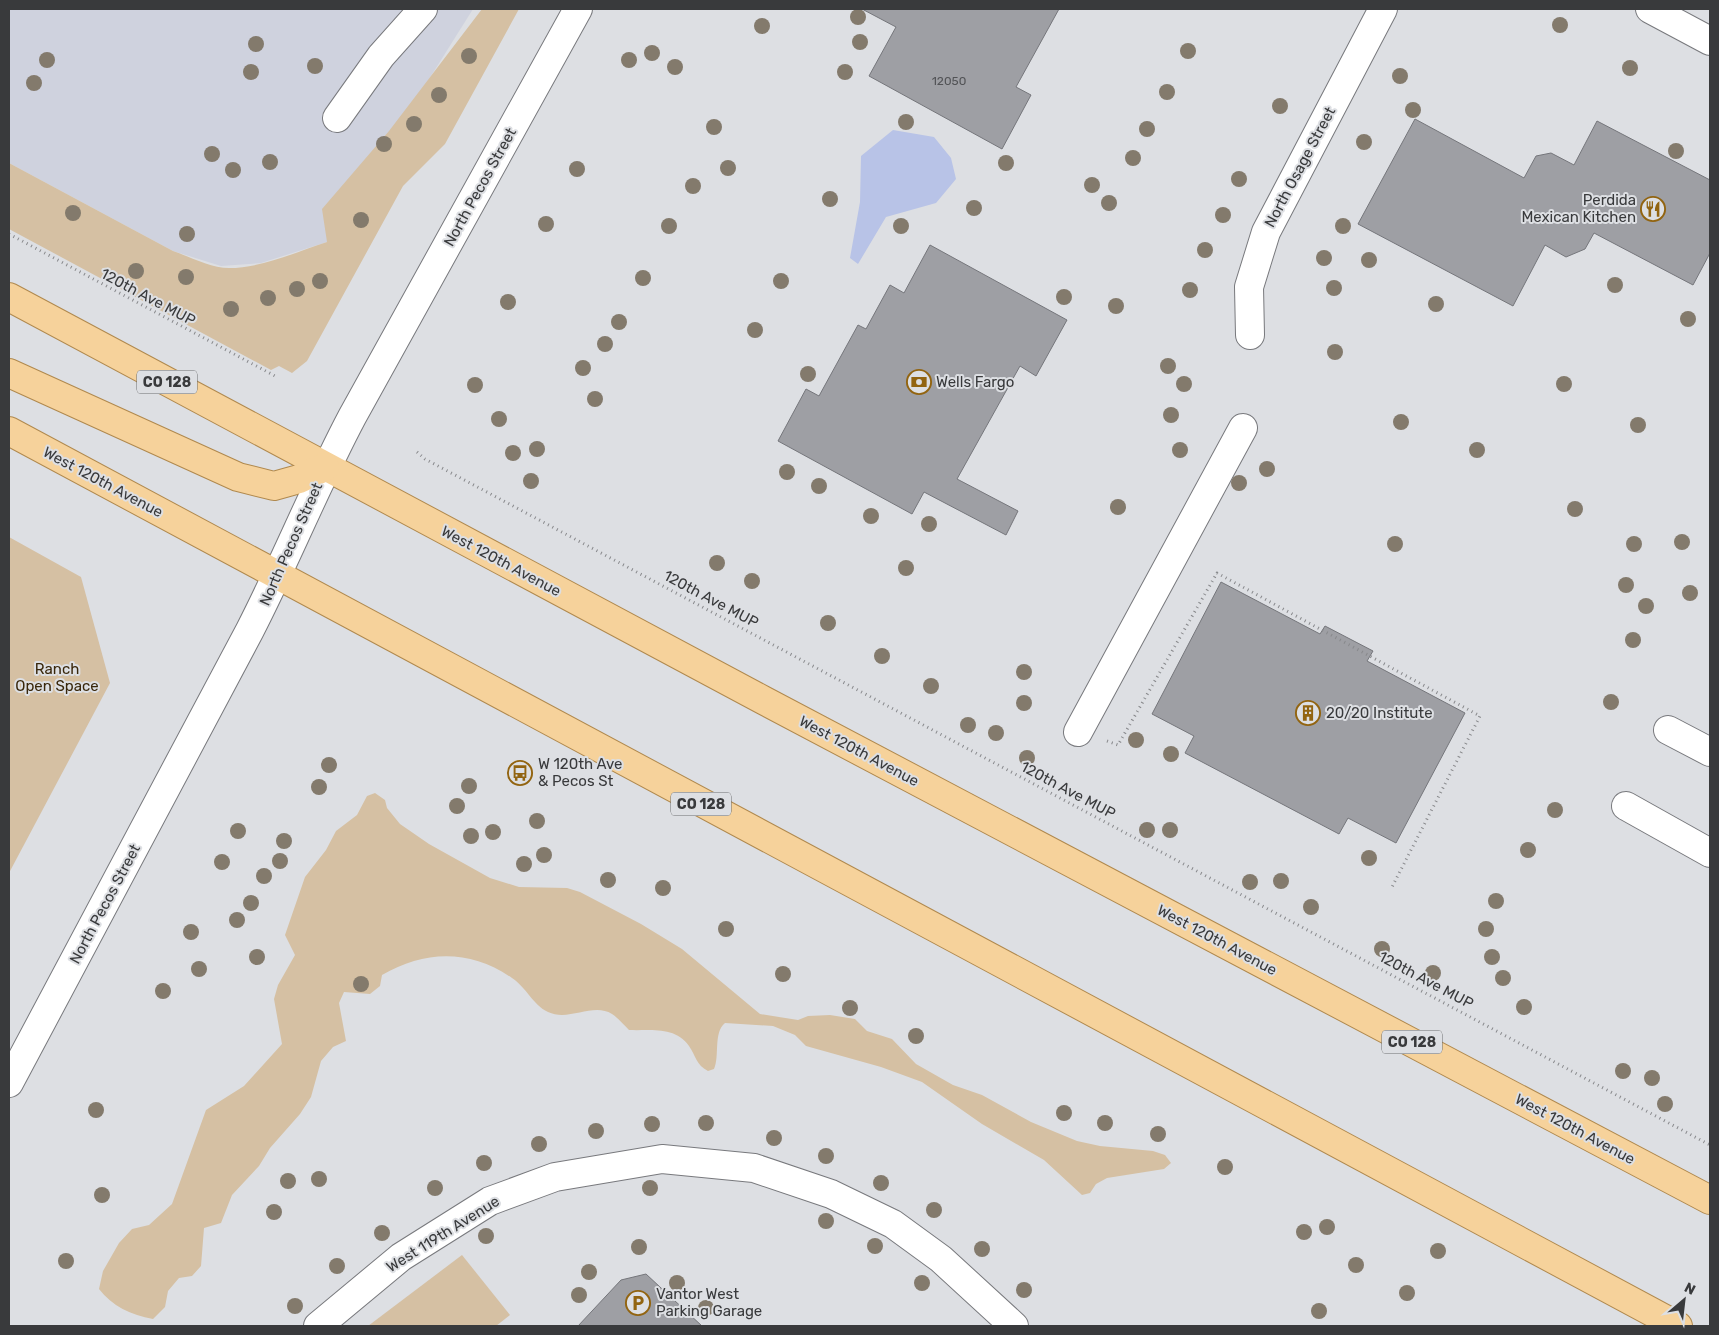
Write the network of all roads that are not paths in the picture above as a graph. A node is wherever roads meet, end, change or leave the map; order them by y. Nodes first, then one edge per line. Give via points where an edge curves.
1 (423, 9) edge
2 (578, 9) edge
3 (1383, 9) edge
4 (1650, 9) edge
5 (1710, 41) edge
6 (337, 118) dead end
7 (9, 298) edge
8 (1250, 335) dead end
9 (9, 373) edge
10 (1243, 428) dead end
11 (9, 431) edge
12 (326, 467) junction
13 (278, 577) junction
14 (1668, 730) dead end
15 (1078, 732) dead end
16 (1710, 752) edge
17 (1626, 806) dead end
18 (1710, 853) edge
19 (9, 1083) edge
20 (1710, 1200) edge
21 (318, 1326) edge
22 (1014, 1326) edge
23 (1678, 1326) edge

1 - 6 street via 380,56
2 - 12 street, North Pecos Street
3 - 8 street, North Osage Street via 1266,232 1249,287
4 - 5 street
7 - 12 main road, West 120th Avenue / CO 128
9 - 12 main road via 238,477 274,486
10 - 15 street
11 - 13 main road, West 120th Avenue / CO 128
12 - 13 street, North Pecos Street
12 - 20 main road, West 120th Avenue / CO 128
13 - 19 street, North Pecos Street
13 - 23 main road, West 120th Avenue / CO 128
14 - 16 street
17 - 18 street
21 - 22 street, West 119th Avenue via 401,1257 490,1201 555,1176 662,1159 754,1168 831,1194 892,1224 941,1259

